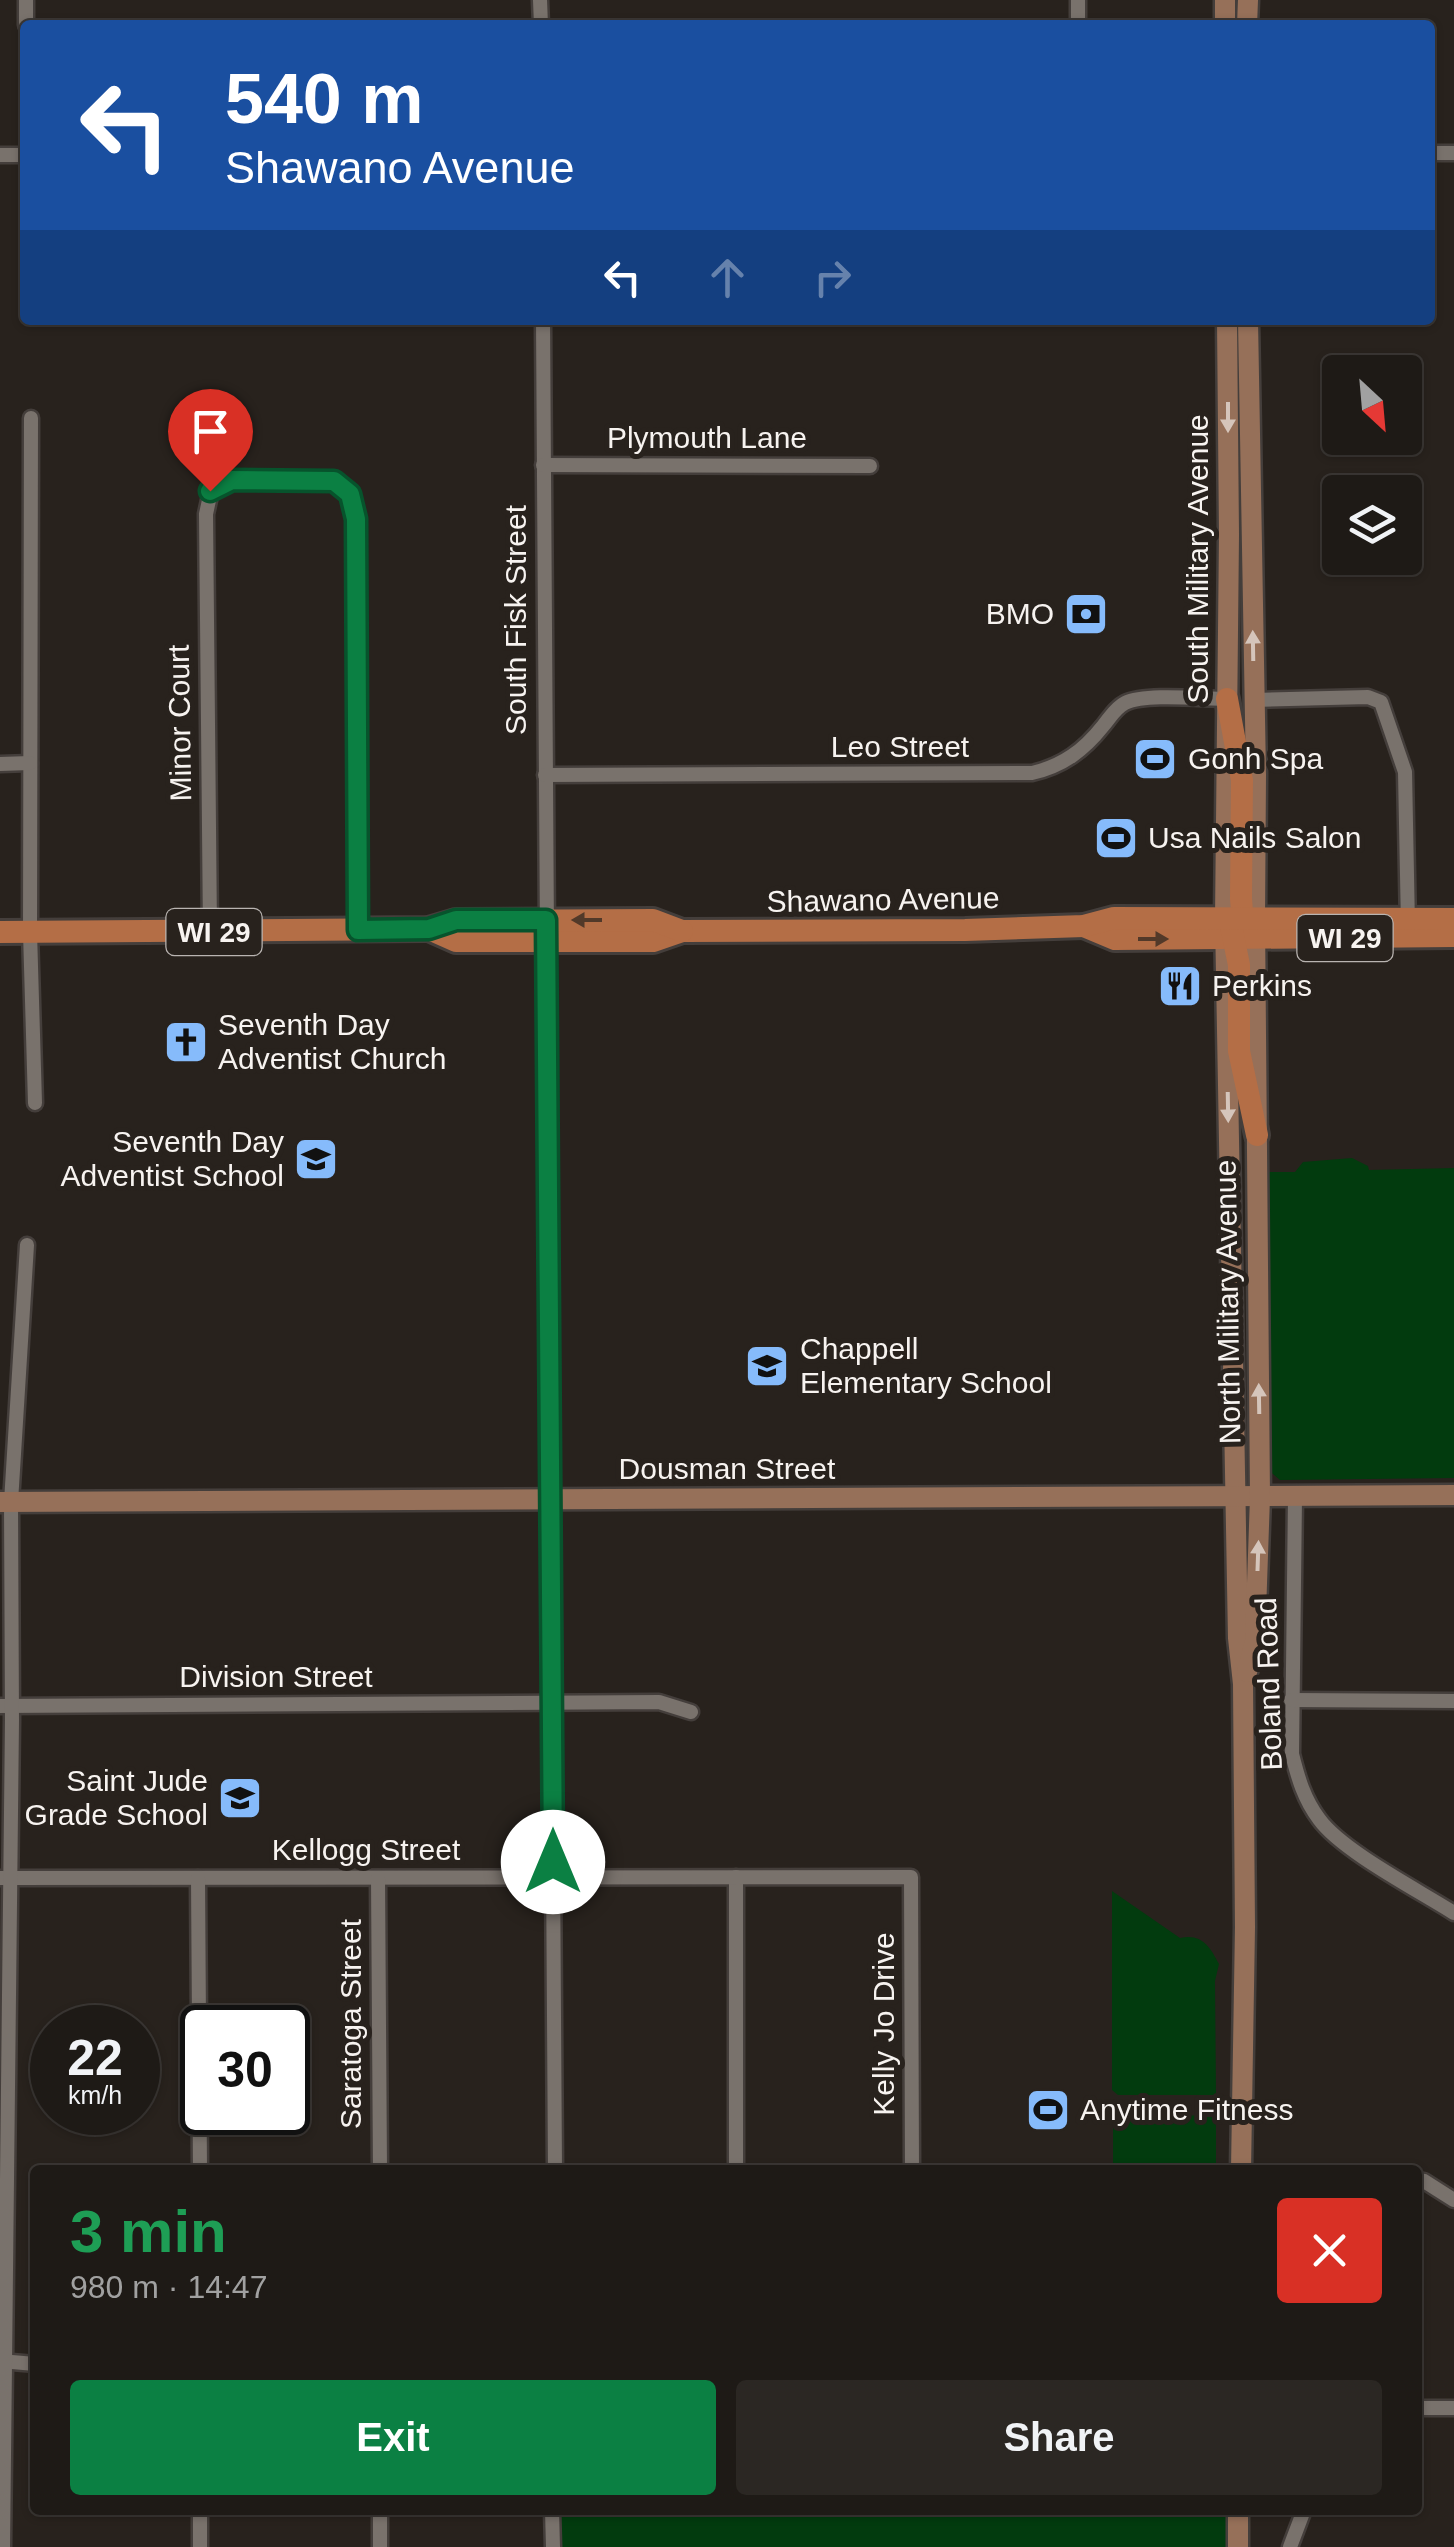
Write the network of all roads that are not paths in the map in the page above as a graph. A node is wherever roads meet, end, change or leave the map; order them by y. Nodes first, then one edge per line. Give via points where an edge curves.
1 (543, 325) edge
2 (1227, 325) edge
3 (1248, 325) edge
4 (31, 418) dead end
5 (543, 466) junction
6 (870, 466) dead end
7 (1227, 699) junction
8 (1254, 700) junction
9 (30, 763) junction
10 (0, 764) edge
11 (545, 775) junction
12 (1454, 919) edge
13 (1408, 927) junction
14 (1240, 929) junction
15 (358, 930) junction
16 (546, 931) junction
17 (0, 932) edge
18 (30, 932) junction
19 (210, 932) junction
20 (1454, 936) edge
21 (36, 1102) dead end
22 (1256, 1135) joint
23 (27, 1246) dead end
24 (1454, 1495) edge
25 (1235, 1496) junction
26 (1294, 1496) junction
27 (1260, 1497) junction
28 (550, 1500) junction
29 (5, 1502) edge
30 (1244, 1684) junction
31 (1291, 1700) junction
32 (1454, 1701) edge
33 (552, 1702) junction
34 (6, 1706) edge
35 (691, 1712) dead end
36 (553, 1877) junction
37 (736, 1877) junction
38 (911, 1877) joint
39 (5, 1878) edge
40 (198, 1878) junction
41 (378, 1878) junction
42 (1454, 1913) edge
43 (200, 2165) edge
44 (380, 2165) edge
45 (556, 2165) edge
46 (736, 2165) edge
47 (912, 2165) edge
48 (1241, 2165) edge
49 (1422, 2182) edge
50 (1454, 2200) edge
51 (2, 2361) edge
52 (30, 2364) edge
53 (1422, 2408) edge
54 (1454, 2408) edge
55 (200, 2515) edge
56 (380, 2515) edge
57 (552, 2515) edge
58 (1238, 2515) edge
59 (1302, 2515) edge
60 (3, 2547) edge
61 (200, 2547) edge
62 (380, 2547) edge
63 (554, 2547) edge
64 (1238, 2547) edge
65 (1290, 2547) edge

1 - 5 street, South Fisk Street
2 -> 7 main road, South Military Avenue
8 -> 3 main road, South Military Avenue
4 - 9 street
5 - 6 street, Plymouth Lane
5 - 11 street, South Fisk Street
7 - 11 street, Leo Street via 1128,702 1074,755 1032,773
7 - 14 main road via 1242,780
8 - 13 street via 1381,702 1404,772
8 - 14 main road, South Military Avenue
9 - 10 street
9 - 18 street
11 - 16 street, South Fisk Street
12 - 13 main road, Shawano Avenue / WI 29
13 - 14 main road, Shawano Avenue / WI 29
13 - 20 main road, Shawano Avenue / WI 29
14 - 16 main road, Shawano Avenue / WI 29 via 1114,939 1084,926 682,932 653,920
14 - 22 main road via 1239,1051
14 -> 25 main road, North Military Avenue
15 - 16 main road, Shawano Avenue / WI 29 via 429,929 456,920
15 - 19 main road, Shawano Avenue / WI 29
15 - 19 street, Minor Court via 356,519 350,494 334,481 232,480 210,491 206,514
16 - 28 street, South Fisk Street
17 - 18 main road, Shawano Avenue / WI 29
18 - 19 main road, Shawano Avenue / WI 29
18 - 21 street
27 -> 22 main road, North Military Avenue
23 - 29 street
24 - 26 main road, Dousman Street
25 - 27 main road, Dousman Street
25 - 28 main road, Dousman Street
25 - 30 main road, North Military Avenue
26 - 27 main road, Dousman Street
26 - 31 street, Boland Road
30 -> 27 main road, North Military Avenue via 1255,1641
28 - 29 main road, Dousman Street
28 - 33 street, South Fisk Street
29 - 34 street
30 - 48 main road, North Military Avenue
31 - 32 street
31 - 42 street, Boland Road via 1300,1788 1321,1822 1350,1848
33 - 34 street, Division Street
33 - 35 street, Division Street via 659,1702
33 - 36 street, South Fisk Street
34 - 39 street
36 - 37 street, Kellogg Street
36 - 41 street, Kellogg Street
36 - 45 street, South Fisk Street
37 - 38 street, Kellogg Street
37 - 46 street
38 - 47 street, Kelly Jo Drive
39 - 40 street, Kellogg Street
39 - 51 street
40 - 41 street, Kellogg Street
40 - 43 street
41 - 44 street, Saratoga Street
49 - 50 street
51 - 52 street
51 - 60 street
53 - 54 street
55 - 61 street
56 - 62 street
57 - 63 street
58 - 64 main road
59 - 65 street

